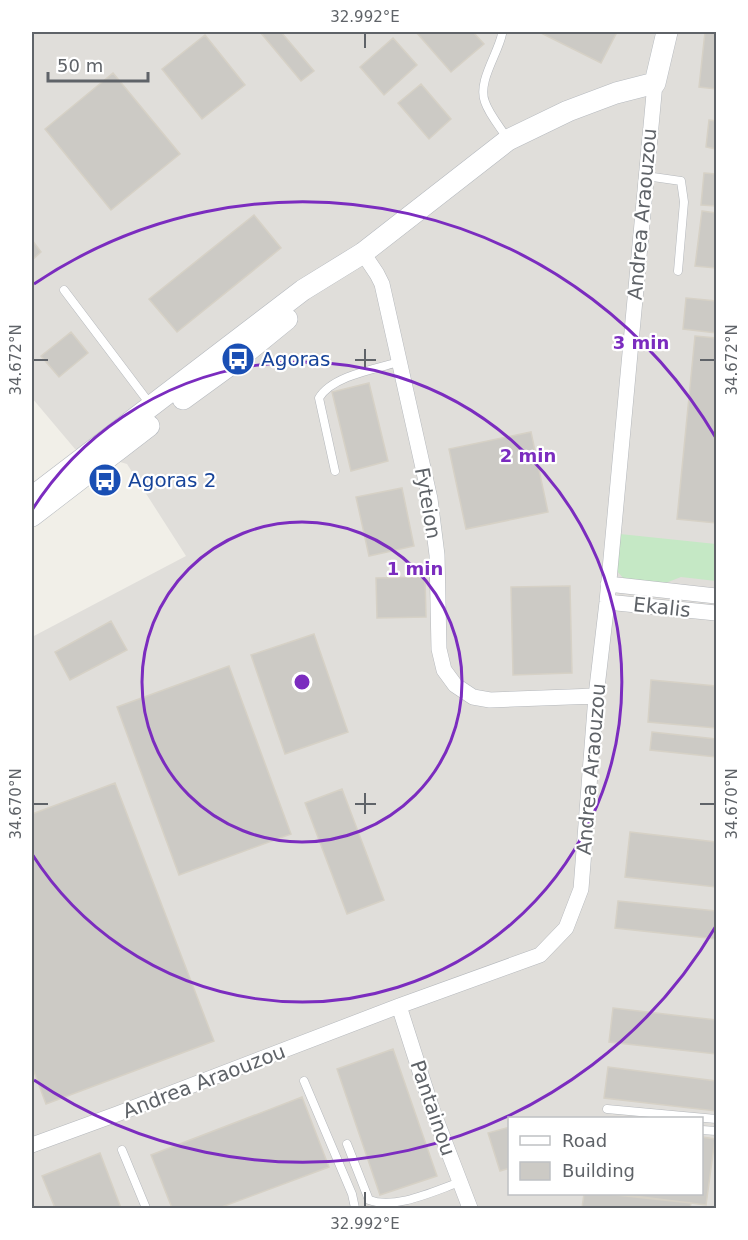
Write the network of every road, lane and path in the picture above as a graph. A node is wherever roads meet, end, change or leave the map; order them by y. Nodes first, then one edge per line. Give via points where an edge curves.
1 (502, 32) edge
2 (667, 32) edge
3 (655, 83) junction
4 (508, 140) junction
5 (646, 176) junction
6 (363, 253) junction
7 (678, 271) dead end
8 (334, 272) junction
9 (64, 290) dead end
10 (399, 362) junction
11 (151, 406) junction
12 (335, 471) dead end
13 (32, 497) edge
14 (32, 516) edge
15 (608, 584) junction
16 (717, 596) edge
17 (607, 602) junction
18 (717, 613) edge
19 (596, 696) junction
20 (399, 1006) junction
21 (304, 1081) dead end
22 (607, 1109) dead end
23 (695, 1117) edge
24 (347, 1144) dead end
25 (32, 1145) edge
26 (122, 1150) dead end
27 (460, 1182) junction
28 (146, 1209) edge
29 (355, 1209) edge
30 (470, 1209) edge

1 - 4 lane via 483,89 484,101
2 - 3 main road, Andrea Araouzou
3 - 4 main road via 568,111
3 - 5 street, Andrea Araouzou
4 - 6 main road
5 - 7 lane via 681,181 684,202
5 - 15 street, Andrea Araouzou
6 - 8 main road
6 - 10 street, Fyteion via 382,284
8 - 11 main road
8 - 14 main road via 302,307 238,359
9 - 11 lane
10 - 12 lane via 338,381 325,388 319,398
10 - 19 street, Fyteion via 430,500 437,555 439,649 444,670 455,685 473,697 490,700
11 - 13 main road
15 - 16 street
15 - 17 street, Andrea Araouzou
17 - 18 street, Ekalis
17 - 19 street, Andrea Araouzou
19 - 20 street, Andrea Araouzou via 581,889 566,928 540,955
20 - 25 street, Andrea Araouzou
20 - 27 street, Pantainou
21 - 29 lane
22 - 23 lane
24 - 27 lane via 369,1200 376,1203 398,1202
26 - 28 lane
27 - 30 street, Pantainou

